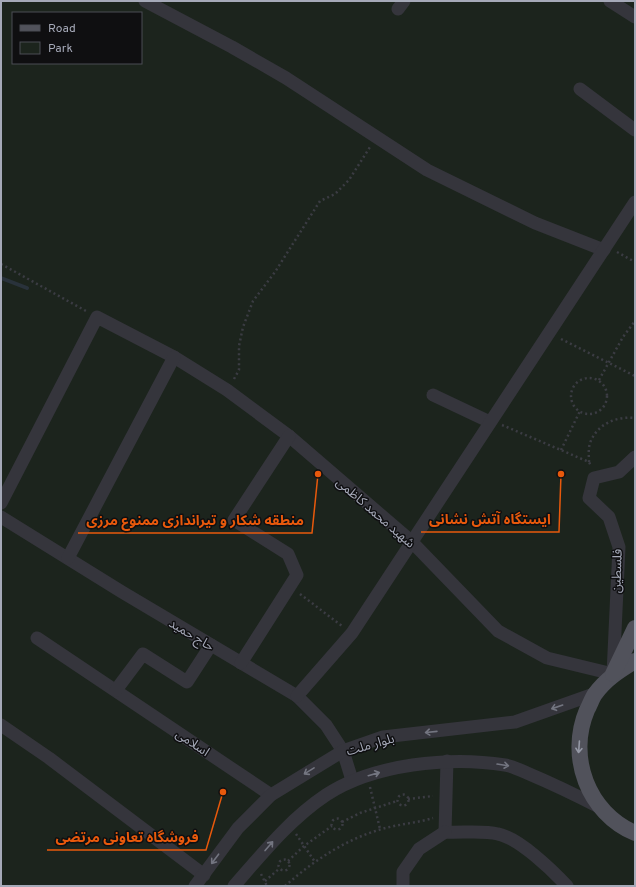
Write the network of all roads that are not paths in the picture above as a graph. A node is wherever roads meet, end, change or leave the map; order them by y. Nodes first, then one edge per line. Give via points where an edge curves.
1 (145, 1) edge
2 (610, 1) edge
3 (635, 17) edge
4 (580, 89) dead end
5 (635, 130) edge
6 (635, 202) edge
7 (604, 250) junction
8 (174, 357) junction
9 (433, 395) dead end
10 (490, 422) junction
11 (289, 436) junction
12 (635, 457) edge
13 (1, 503) edge
14 (1, 517) edge
15 (411, 541) junction
16 (68, 558) junction
17 (635, 628) edge
18 (36, 638) dead end
19 (211, 645) junction
20 (635, 661) edge
21 (241, 663) junction
22 (613, 674) junction
23 (116, 690) junction
24 (594, 694) junction
25 (297, 696) junction
26 (1, 725) edge
27 (343, 750) junction
28 (447, 761) junction
29 (352, 780) junction
30 (271, 795) junction
31 (601, 808) junction
32 (629, 831) edge
33 (445, 832) junction
34 (635, 846) edge
35 (204, 875) junction
36 (195, 886) edge
37 (234, 886) edge
38 (403, 886) edge
39 (566, 886) edge

1 - 7 street via 286,78 427,170 534,223
2 - 3 street
4 - 5 street
6 - 7 street
7 - 10 street
8 - 11 street, شهید محمد کاظمی via 227,390
8 - 13 street, شهید محمد کاظمی via 97,317
8 - 16 street
9 - 10 street
10 - 15 street
11 - 15 street, شهید محمد کاظمی
11 - 21 street via 234,520 288,554 297,575
12 - 22 street, فلسطین via 618,472 594,478 589,498 609,517 619,547
14 - 16 street, حاج حمید
15 - 22 street, شهید محمد کاظمی via 498,631 547,658
15 - 25 street via 352,633
16 - 19 street, حاج حمید
17 - 22 main road
18 - 23 street, اسلامی
19 - 21 street, حاج حمید
19 - 23 street via 187,682 143,654
20 - 22 main road
21 - 25 street, حاج حمید
22 - 24 main road
23 - 30 street, اسلامی
24 -> 27 street, بلوار ملت via 515,722 383,737
24 -> 31 main road via 581,724 579,754 585,783
25 - 27 street, حاج حمید via 326,726
26 - 35 street
27 - 29 street, حاج حمید
27 -> 30 street, بلوار ملت
29 -> 28 street via 396,768
28 -> 31 street via 506,765 560,786
28 - 33 street
37 -> 29 street via 290,825 326,795
30 -> 35 street, بلوار ملت via 238,828
31 - 32 main road
32 - 34 main road
33 - 38 street via 419,849 403,872
33 - 39 street via 498,834 517,843 549,867
35 - 36 street, بلوار ملت

